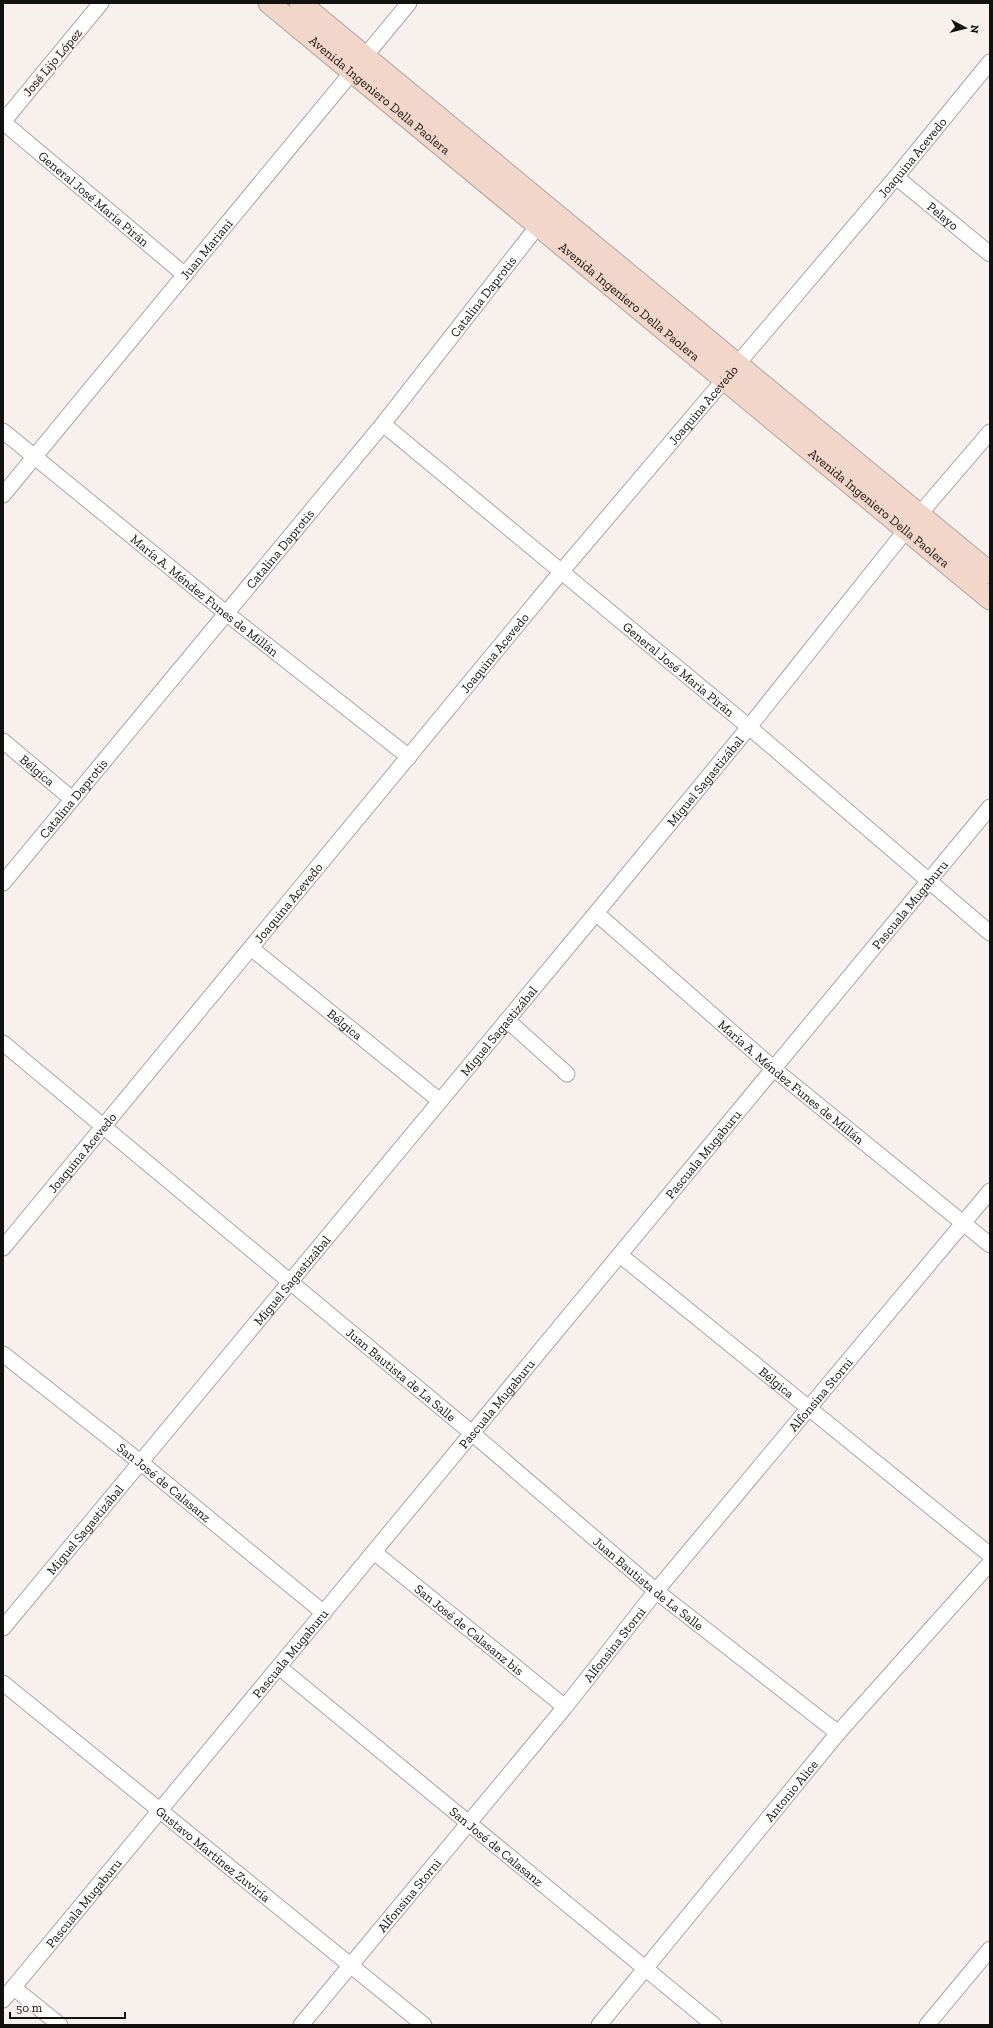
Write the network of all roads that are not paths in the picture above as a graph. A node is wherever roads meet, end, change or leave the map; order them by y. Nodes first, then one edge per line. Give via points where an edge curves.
1 (101, 3) edge
2 (269, 3) edge
3 (300, 3) edge
4 (409, 3) edge
5 (990, 62) edge
6 (359, 64) junction
7 (3, 122) edge
8 (896, 177) junction
9 (544, 218) junction
10 (990, 254) edge
11 (185, 275) junction
12 (731, 372) junction
13 (383, 424) junction
14 (3, 431) edge
15 (990, 432) edge
16 (35, 457) junction
17 (3, 495) edge
18 (912, 522) junction
19 (562, 572) junction
20 (990, 573) edge
21 (990, 599) edge
22 (226, 613) junction
23 (749, 727) junction
24 (3, 742) edge
25 (409, 757) junction
26 (72, 799) junction
27 (990, 807) edge
28 (928, 882) junction
29 (3, 883) edge
30 (596, 913) junction
31 (990, 932) edge
32 (251, 948) junction
33 (507, 1020) junction
34 (3, 1043) edge
35 (774, 1069) junction
36 (567, 1074) dead end
37 (440, 1101) junction
38 (104, 1127) junction
39 (990, 1191) edge
40 (963, 1224) junction
41 (990, 1245) edge
42 (3, 1248) edge
43 (620, 1256) junction
44 (290, 1281) junction
45 (3, 1354) edge
46 (809, 1407) junction
47 (473, 1434) junction
48 (140, 1462) junction
49 (374, 1552) junction
50 (990, 1555) edge
51 (990, 1563) edge
52 (656, 1591) junction
53 (324, 1613) junction
54 (3, 1628) edge
55 (279, 1667) junction
56 (3, 1683) edge
57 (565, 1707) junction
58 (838, 1733) junction
59 (160, 1811) junction
60 (468, 1823) junction
61 (990, 1949) edge
62 (351, 1965) junction
63 (644, 1968) junction
64 (14, 1988) junction
65 (3, 2000) edge
66 (60, 2025) edge
67 (301, 2025) edge
68 (424, 2025) edge
69 (599, 2025) edge
70 (714, 2025) edge
71 (927, 2025) edge

1 - 7 street, José Lijo López
2 - 6 main road, Avenida Ingeniero Della Paolera
3 - 6 main road, Avenida Ingeniero Della Paolera
4 - 6 street, Juan Mariani
5 - 8 street, Joaquina Acevedo
6 - 9 main road, Avenida Ingeniero Della Paolera
6 - 11 street, Juan Mariani
7 - 11 street, General José María Pirán
8 - 10 street, Pelayo
8 - 12 street, Joaquina Acevedo
9 - 12 main road, Avenida Ingeniero Della Paolera
9 - 13 street, Catalina Daprotis
11 - 16 street, Juan Mariani
12 - 18 main road, Avenida Ingeniero Della Paolera
12 - 19 street, Joaquina Acevedo
13 - 19 street, General José María Pirán
13 - 22 street, Catalina Daprotis
14 - 16 street, María A. Méndez Funes de Millán
15 - 18 street, Miguel Sagastizábal
16 - 17 street, Juan Mariani
16 - 22 street, María A. Méndez Funes de Millán
18 - 20 main road, Avenida Ingeniero Della Paolera
18 - 21 main road, Avenida Ingeniero Della Paolera
18 - 23 street, Miguel Sagastizábal
19 - 23 street, General José María Pirán
19 - 25 street, Joaquina Acevedo
22 - 25 street, María A. Méndez Funes de Millán
22 - 26 street, Catalina Daprotis
23 - 28 street, General José María Pirán
23 - 30 street, Miguel Sagastizábal
24 - 26 street, Bélgica
25 - 32 street, Joaquina Acevedo
26 - 29 street, Catalina Daprotis
27 - 28 street, Pascuala Mugaburu
28 - 31 street, General José María Pirán
28 - 35 street, Pascuala Mugaburu
30 - 33 street, Miguel Sagastizábal
30 - 35 street, María A. Méndez Funes de Millán
32 - 37 street, Bélgica
32 - 38 street, Joaquina Acevedo
33 - 36 street
33 - 37 street, Miguel Sagastizábal
34 - 38 street, Juan Bautista de La Salle
35 - 40 street, María A. Méndez Funes de Millán
35 - 43 street, Pascuala Mugaburu
37 - 44 street, Miguel Sagastizábal
38 - 42 street, Joaquina Acevedo
38 - 44 street, Juan Bautista de La Salle
39 - 40 street, Alfonsina Storni
40 - 41 street, María A. Méndez Funes de Millán
40 - 46 street, Alfonsina Storni
43 - 46 street, Bélgica
43 - 47 street, Pascuala Mugaburu
44 - 47 street, Juan Bautista de La Salle
44 - 48 street, Miguel Sagastizábal
45 - 48 street, San José de Calasanz
46 - 50 street, Bélgica
46 - 52 street, Alfonsina Storni
47 - 49 street, Pascuala Mugaburu
47 - 52 street, Juan Bautista de La Salle
48 - 53 street, San José de Calasanz
48 - 54 street, Miguel Sagastizábal
49 - 53 street, Pascuala Mugaburu
49 - 57 street, San José de Calasanz bis
51 - 58 street, Antonio Alice
52 - 57 street, Alfonsina Storni
52 - 58 street, Juan Bautista de La Salle
53 - 55 street, Pascuala Mugaburu
55 - 59 street, Pascuala Mugaburu
55 - 60 street, San José de Calasanz
56 - 59 street, Gustavo Martínez Zuviría
57 - 60 street, Alfonsina Storni
58 - 63 street, Antonio Alice
59 - 62 street, Gustavo Martínez Zuviría
59 - 64 street, Pascuala Mugaburu
60 - 62 street, Alfonsina Storni
60 - 63 street, San José de Calasanz
61 - 71 street
62 - 67 street, Alfonsina Storni
62 - 68 street, Gustavo Martínez Zuviría
63 - 69 street, Antonio Alice
63 - 70 street, San José de Calasanz
64 - 65 street, Pascuala Mugaburu
64 - 66 street

